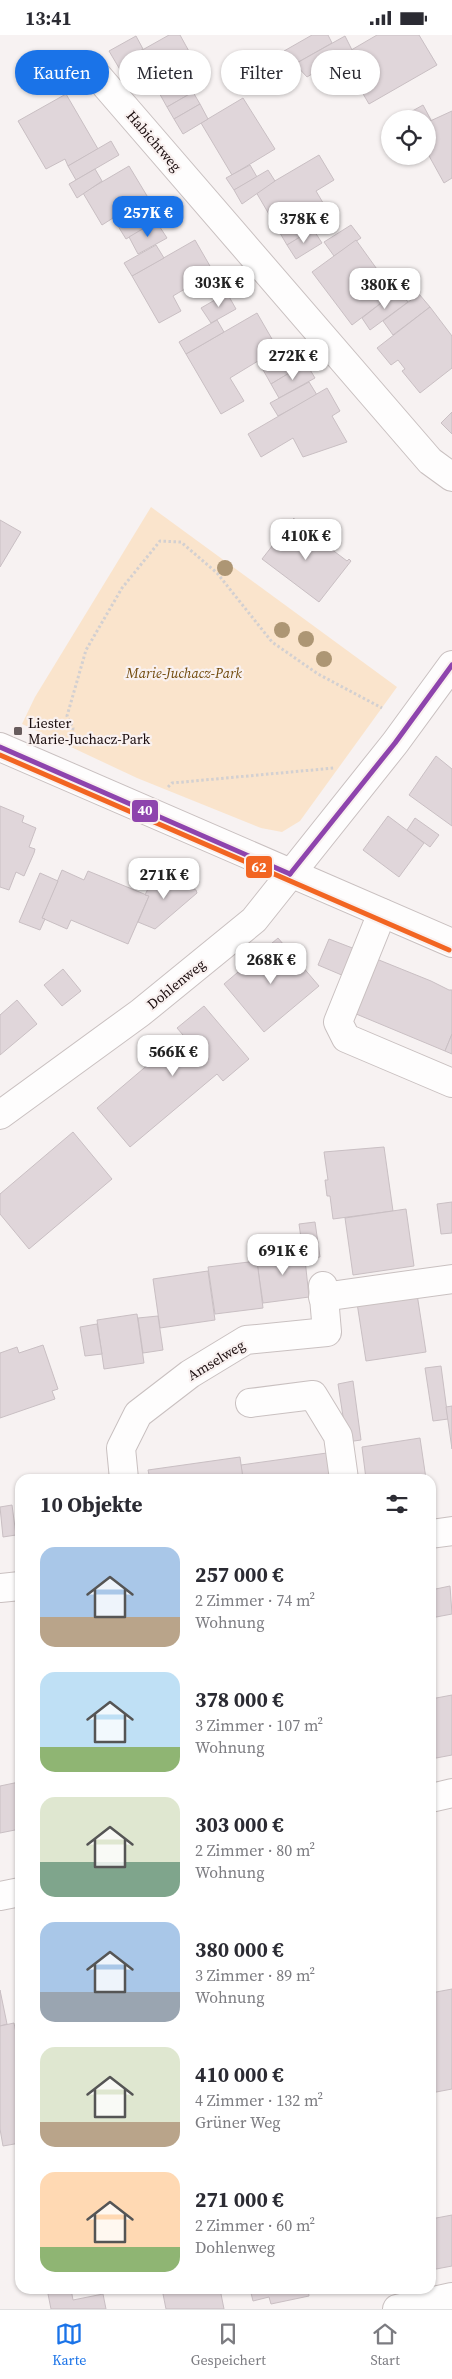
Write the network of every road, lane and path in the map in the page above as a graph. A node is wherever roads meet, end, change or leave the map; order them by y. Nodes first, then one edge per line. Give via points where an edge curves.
1 (109, 88) edge
2 (452, 477) edge
3 (452, 665) edge
4 (410, 723) junction
5 (0, 747) edge
6 (44, 767) junction
7 (365, 781) junction
8 (143, 810) junction
9 (290, 874) junction
10 (382, 913) junction
11 (452, 943) edge
12 (452, 1083) edge
13 (0, 1115) edge
14 (452, 1279) edge
15 (250, 1403) dead end
16 (124, 1474) edge
17 (343, 1474) edge
18 (452, 1531) edge
19 (436, 1533) edge
20 (15, 1586) edge
21 (0, 1588) edge
22 (452, 1793) edge
23 (436, 1797) edge
24 (15, 1893) edge
25 (0, 1896) edge
26 (439, 2302) edge
27 (397, 2309) edge

1 - 2 street, Habichtweg via 430,461
3 - 4 street, Dohlenweg
4 - 6 path via 318,675 272,642 217,573 181,542 160,541 122,588 86,650 67,716 73,727 71,741 60,743
4 - 7 street, Dohlenweg
5 - 6 street
6 - 8 street
7 - 8 path via 345,767 172,783
7 - 9 street, Dohlenweg
8 - 9 street
9 - 10 street
9 - 13 street, Dohlenweg via 254,920 140,1013
10 - 11 street
10 - 12 street via 338,1022 346,1038
14 - 16 street, Amselweg via 323,1291 328,1332 246,1340 190,1374 138,1414 121,1448
15 - 17 street via 313,1395 338,1436
18 - 19 street
20 - 21 street
22 - 23 street
24 - 25 street
26 - 27 street

